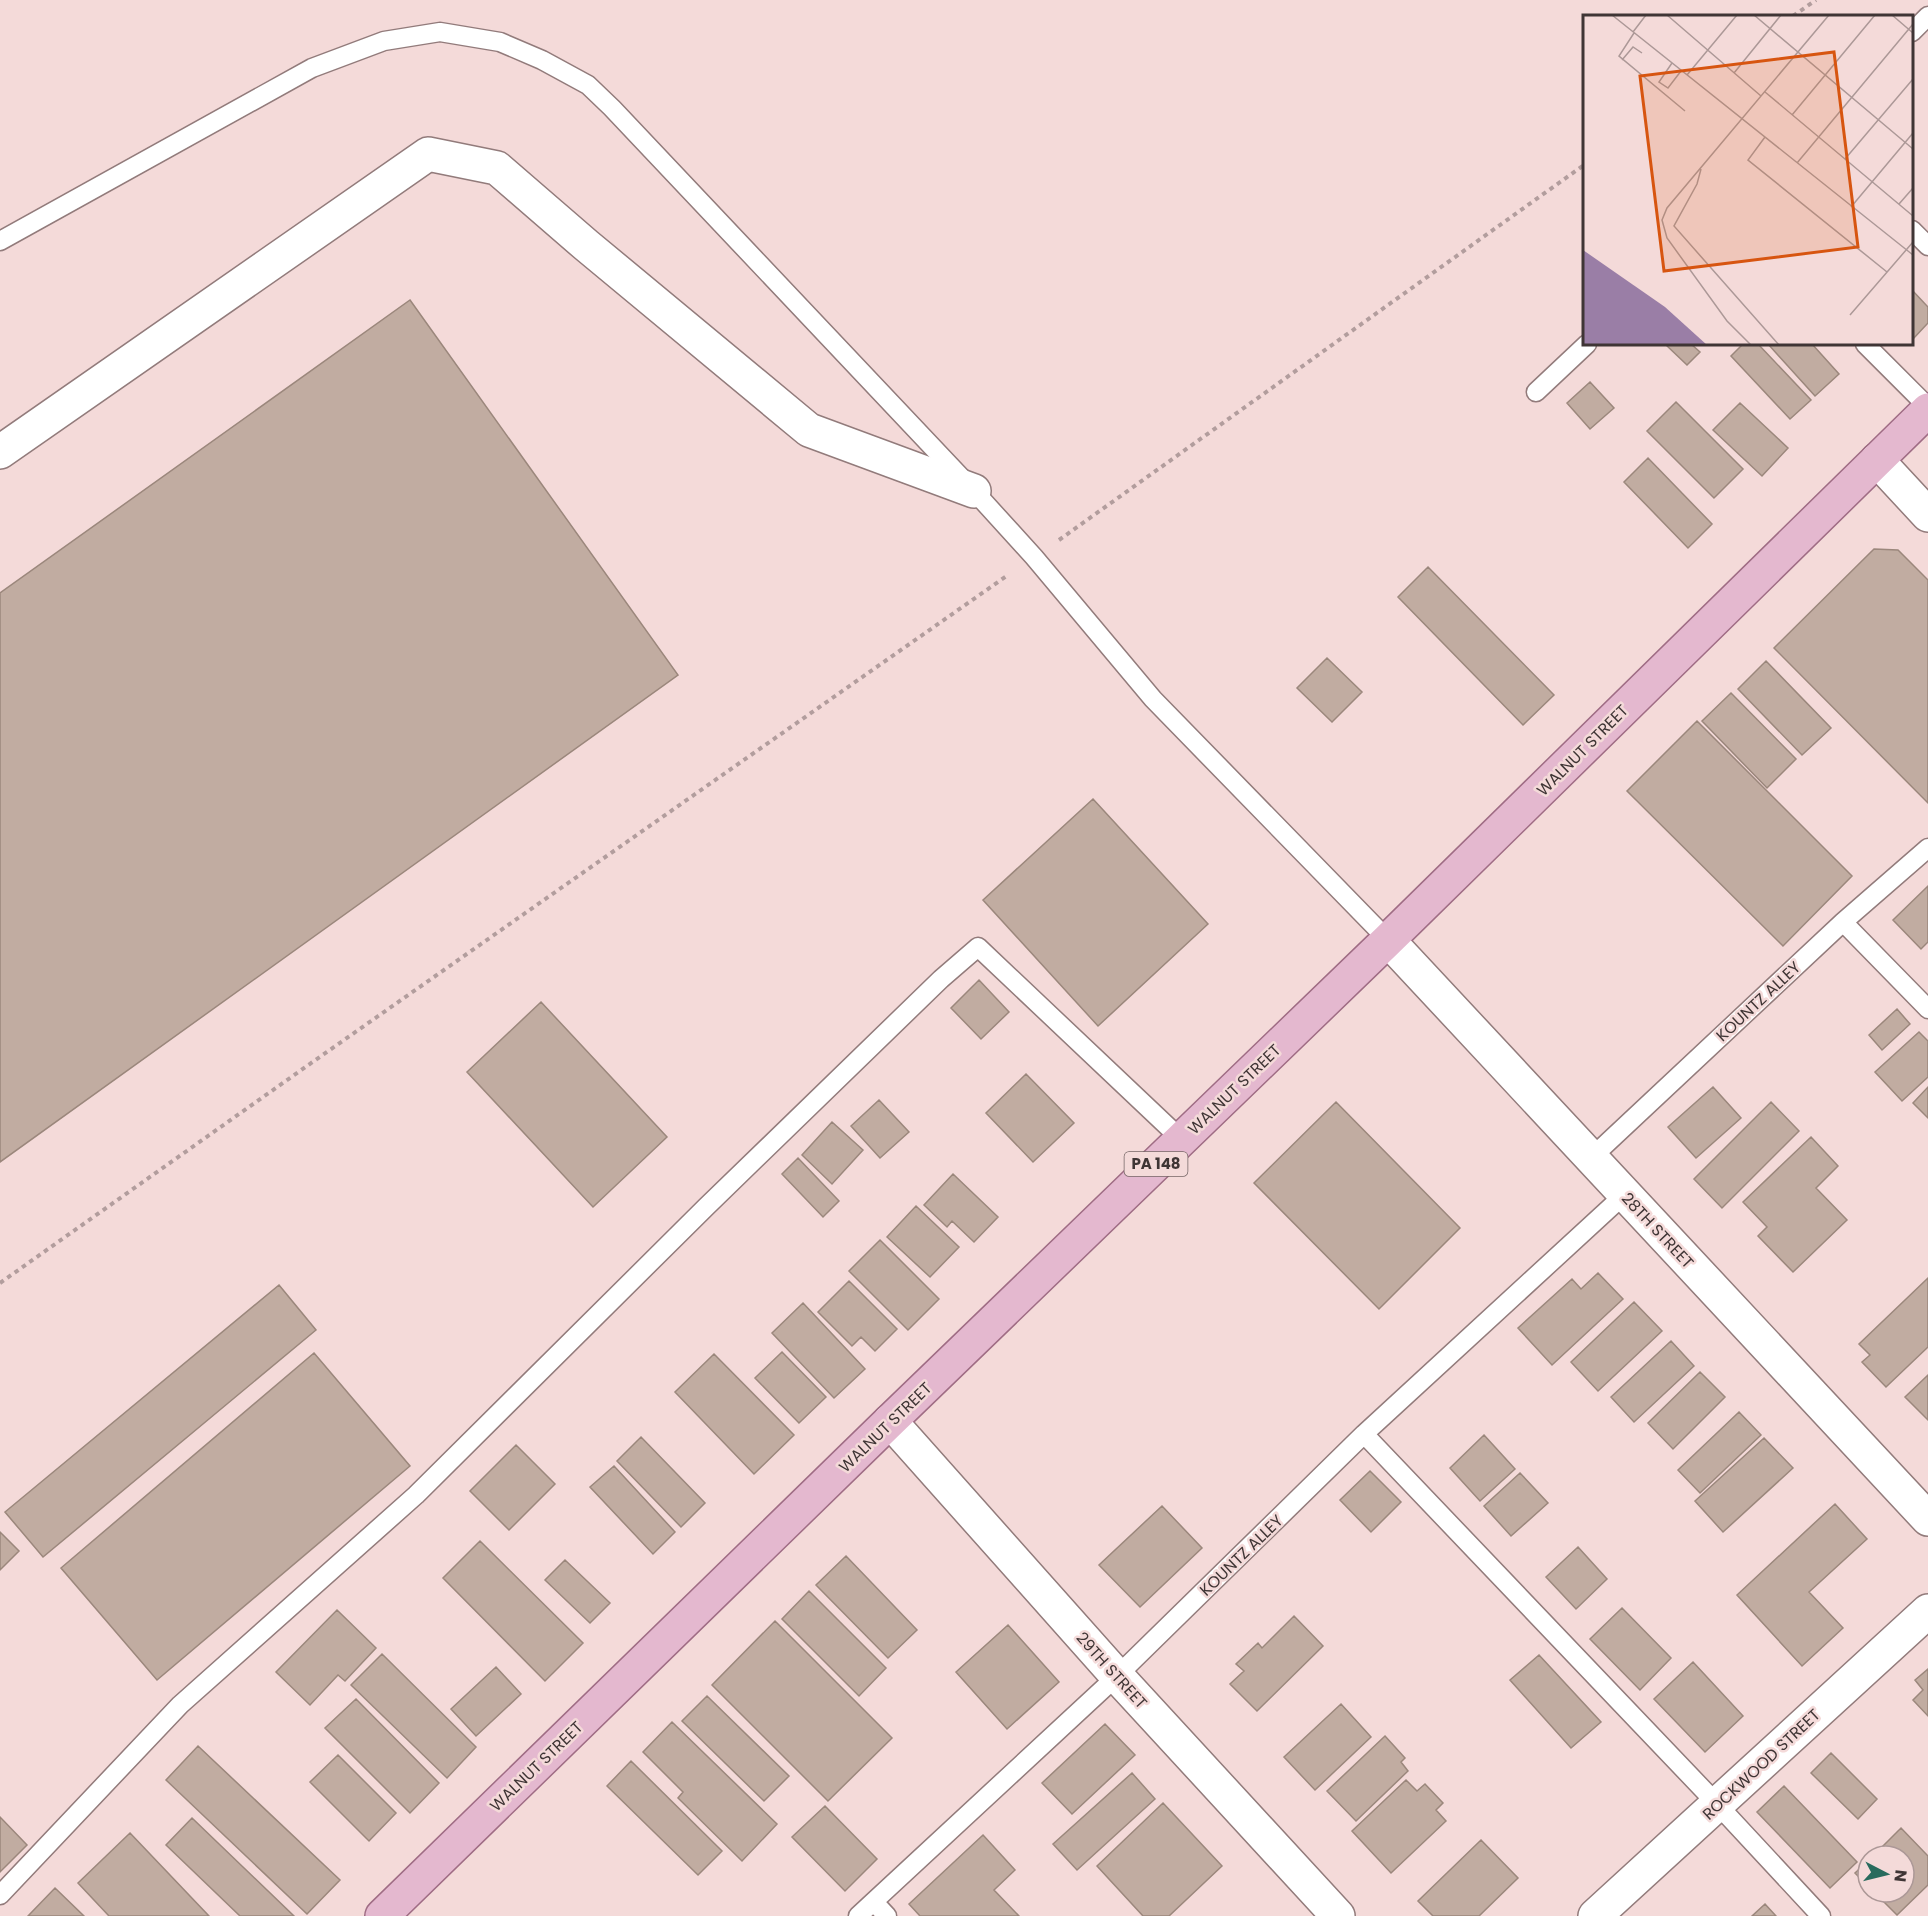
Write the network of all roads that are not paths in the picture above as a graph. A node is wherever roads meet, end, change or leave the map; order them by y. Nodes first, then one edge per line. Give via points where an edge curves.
1 (1928, 16) edge
2 (1913, 30) edge
3 (1913, 232) edge
4 (0, 241) edge
5 (1928, 246) edge
6 (1586, 345) edge
7 (1865, 345) edge
8 (1536, 392) dead end
9 (1928, 409) edge
10 (0, 452) edge
11 (1876, 460) junction
12 (974, 490) junction
13 (1928, 515) edge
14 (1928, 848) edge
15 (1843, 922) junction
16 (1388, 940) junction
17 (1928, 1009) edge
18 (1182, 1140) junction
19 (1591, 1158) junction
20 (1625, 1194) junction
21 (890, 1421) junction
22 (1364, 1434) junction
23 (1928, 1520) edge
24 (1928, 1611) edge
25 (1118, 1676) junction
26 (1717, 1804) junction
27 (0, 1895) edge
28 (874, 1902) junction
29 (396, 1912) edge
30 (858, 1916) edge
31 (887, 1916) edge
32 (1338, 1916) edge
33 (1595, 1916) edge
34 (1821, 1916) edge

1 - 2 lane
3 - 5 lane
4 - 12 lane via 312,69 384,41 440,32 500,42 588,85
6 - 8 lane
7 - 9 lane
9 - 11 main road, WALNUT STREET / PA 148
10 - 12 street via 428,154 497,168 809,430
11 - 13 street
11 - 16 main road, WALNUT STREET / PA 148
12 - 16 lane via 1153,699
14 - 15 lane, KOUNTZ ALLEY
15 - 17 lane
15 - 19 lane, KOUNTZ ALLEY
16 - 18 main road, WALNUT STREET / PA 148
16 - 19 street, 28TH STREET
18 - 21 main road, WALNUT STREET / PA 148
18 - 27 lane via 978,947 714,1199 416,1495 180,1705
19 - 20 street, 28TH STREET
20 - 22 lane, KOUNTZ ALLEY
20 - 23 street, 28TH STREET
21 - 25 street, 29TH STREET
21 - 29 main road, WALNUT STREET / PA 148
22 - 25 lane, KOUNTZ ALLEY
22 - 26 lane
24 - 26 street, ROCKWOOD STREET
25 - 28 lane, KOUNTZ ALLEY
25 - 32 street, 29TH STREET
26 - 33 street, ROCKWOOD STREET
26 - 34 lane
28 - 30 lane, KOUNTZ ALLEY
28 - 31 lane

